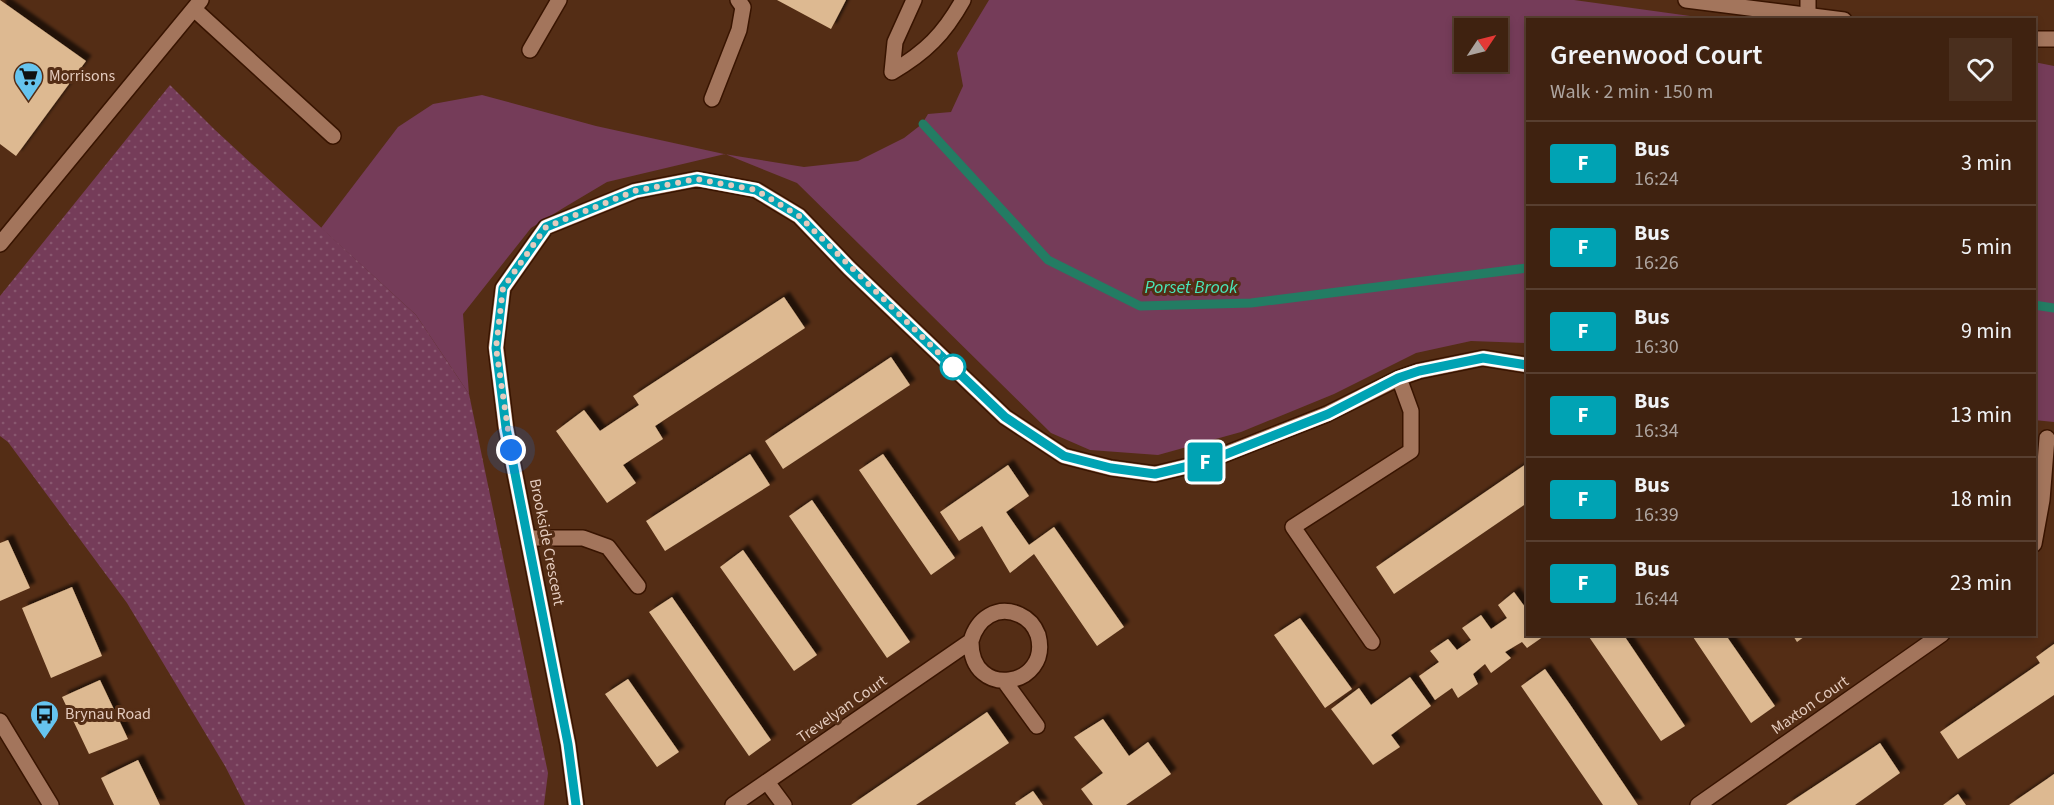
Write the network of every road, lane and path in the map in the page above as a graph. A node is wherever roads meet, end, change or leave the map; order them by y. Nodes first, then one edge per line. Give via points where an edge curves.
1 (559, 0) edge
2 (738, 0) edge
3 (914, 0) edge
4 (963, 0) edge
5 (1686, 0) edge
6 (198, 4) edge
7 (1808, 8) edge
8 (1838, 18) edge
9 (2036, 39) edge
10 (2054, 39) edge
11 (530, 50) dead end
12 (712, 99) dead end
13 (333, 136) dead end
14 (0, 244) edge
15 (1526, 365) edge
16 (1398, 378) junction
17 (2045, 438) edge
18 (2036, 533) edge
19 (528, 538) junction
20 (638, 586) dead end
21 (1939, 636) edge
22 (971, 641) junction
23 (1372, 642) dead end
24 (1005, 681) junction
25 (0, 721) edge
26 (1037, 726) dead end
27 (767, 782) junction
28 (51, 805) edge
29 (576, 805) edge
30 (733, 805) edge
31 (784, 805) edge
32 (1698, 805) edge

1 - 11 street
2 - 12 street via 743,7 739,30
3 - 4 street via 895,42 892,72 921,55 950,24
5 - 7 street
6 - 13 street
6 - 14 street
7 - 8 street
9 - 10 street
15 - 16 street via 1483,358
16 - 19 street, Brookside Crescent via 1328,414 1206,462 1155,474 1064,456 1005,417 799,216 756,190 697,179 635,191 546,227 503,288 496,348 506,428
16 - 23 street via 1411,411 1411,452 1293,527
17 - 18 street
19 - 20 street via 583,538 608,548
19 - 29 street, Brookside Crescent
21 - 32 street, Maxton Court
22 - 24 street via 971,652 979,668 993,679
22 - 24 street, Trevelyan Court via 974,631 989,615 1011,612 1030,622 1040,642 1035,664 1027,674
22 - 27 street, Trevelyan Court
24 - 26 street
25 - 28 street
27 - 30 street, Trevelyan Court
27 - 31 street

